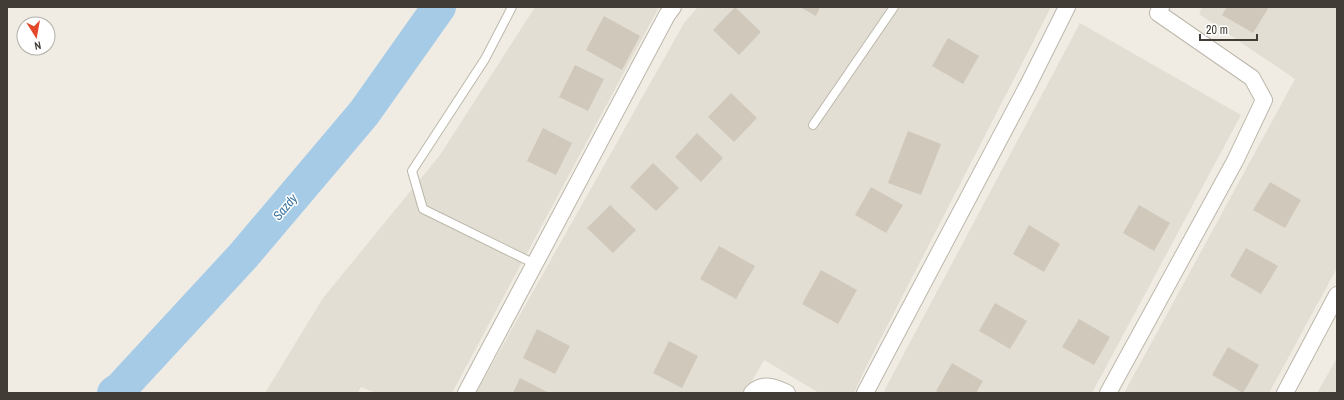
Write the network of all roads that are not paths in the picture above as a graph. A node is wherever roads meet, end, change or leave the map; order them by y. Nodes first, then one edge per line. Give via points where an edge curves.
1 (512, 7) edge
2 (674, 7) edge
3 (894, 7) edge
4 (1067, 7) edge
5 (1156, 9) edge
6 (813, 125) dead end
7 (535, 264) junction
8 (1337, 295) edge
9 (466, 393) edge
10 (752, 393) edge
11 (788, 393) edge
12 (865, 393) edge
13 (1108, 393) edge
14 (1285, 393) edge

1 - 7 lane via 485,59 412,171 423,209
2 - 7 street via 667,15
3 - 6 lane
4 - 12 street
5 - 13 street via 1252,78 1264,100 1235,161
7 - 9 street
8 - 14 street
10 - 11 street via 763,386 774,386

